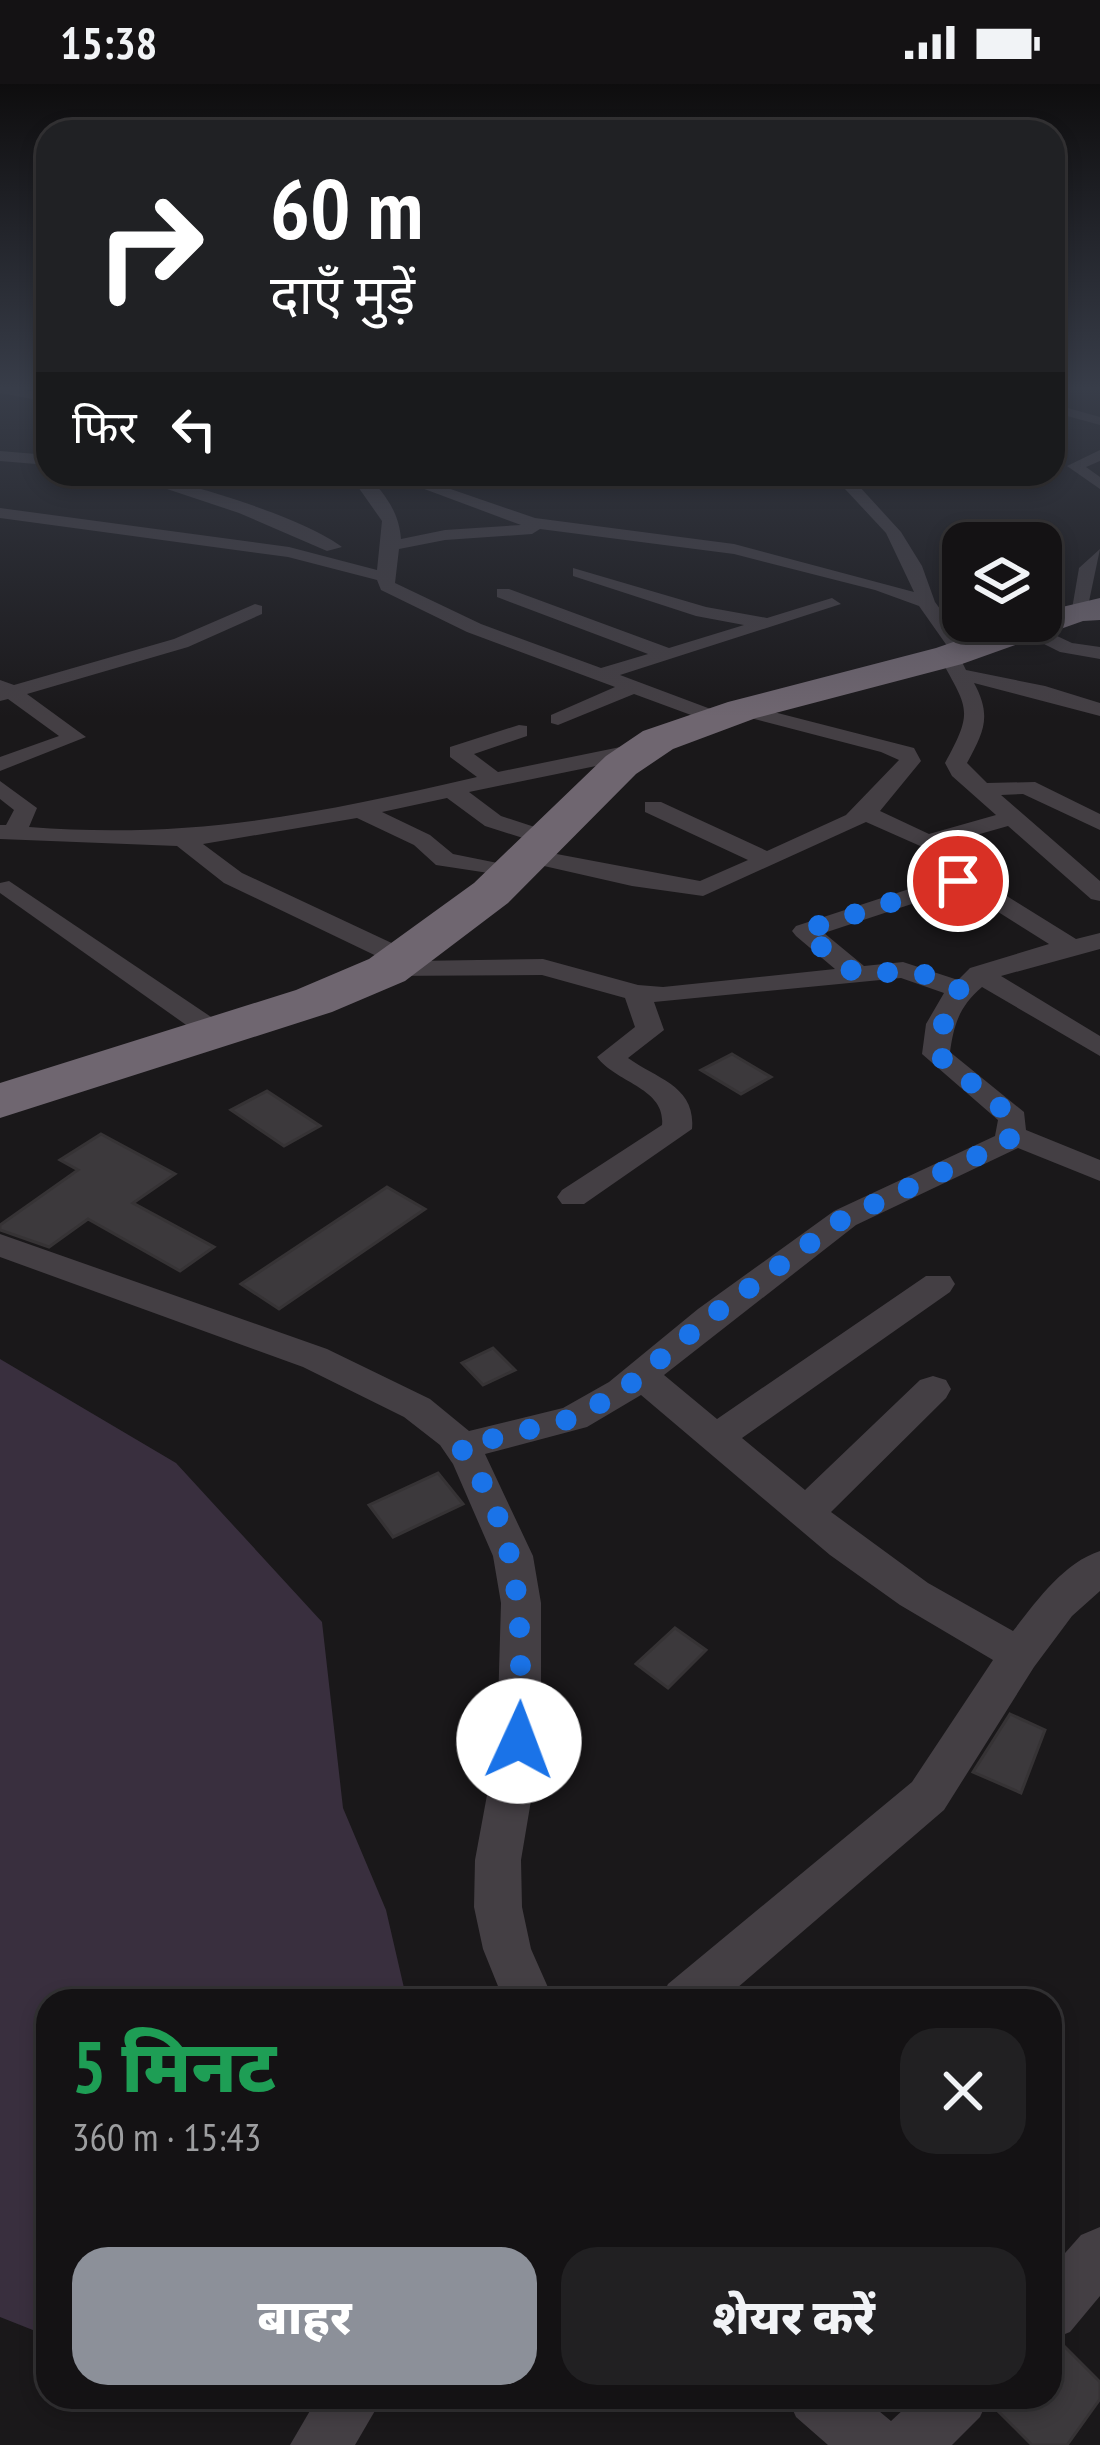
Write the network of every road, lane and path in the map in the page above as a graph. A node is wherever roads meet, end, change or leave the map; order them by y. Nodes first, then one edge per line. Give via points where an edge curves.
1 (205, 496) edge
2 (378, 496) edge
3 (453, 496) edge
4 (862, 496) edge
5 (218, 500) junction
6 (0, 513) edge
7 (548, 525) junction
8 (125, 531) junction
9 (391, 546) junction
10 (1100, 554) edge
11 (580, 572) dead end
12 (379, 576) junction
13 (503, 593) dead end
14 (926, 602) junction
15 (832, 604) dead end
16 (255, 610) dead end
17 (1089, 610) edge
18 (771, 624) junction
19 (997, 642) edge
20 (1053, 642) edge
21 (665, 653) junction
22 (1100, 653) edge
23 (957, 661) junction
24 (603, 674) junction
25 (636, 686) junction
26 (4, 690) edge
27 (1100, 710) edge
28 (729, 714) junction
29 (558, 719) dead end
30 (519, 731) dead end
31 (640, 750) junction
32 (910, 757) junction
33 (0, 764) edge
34 (958, 767) junction
35 (492, 778) junction
36 (0, 788) edge
37 (448, 788) junction
38 (981, 790) junction
39 (653, 807) dead end
40 (363, 812) junction
41 (866, 813) junction
42 (1012, 818) junction
43 (1100, 823) edge
44 (7, 832) edge
45 (182, 839) junction
46 (1092, 854) dead end
47 (529, 856) junction
48 (766, 860) junction
49 (1068, 866) junction
50 (9, 888) dead end
51 (1100, 894) edge
52 (1087, 945) edge
53 (396, 964) junction
54 (856, 974) junction
55 (969, 981) junction
56 (637, 993) junction
57 (216, 1033) junction
58 (1100, 1048) edge
59 (0, 1101) edge
60 (1011, 1135) junction
61 (1100, 1171) edge
62 (573, 1197) dead end
63 (0, 1246) edge
64 (938, 1284) dead end
65 (642, 1376) junction
66 (933, 1389) dead end
67 (716, 1438) junction
68 (460, 1447) junction
69 (806, 1513) junction
70 (1100, 1567) edge
71 (1019, 1655) junction
72 (524, 1989) edge
73 (715, 1989) edge
74 (345, 2409) edge
75 (831, 2409) edge
76 (946, 2409) edge
77 (319, 2445) edge
78 (874, 2445) edge
79 (909, 2445) edge

1 - 5 street
2 - 9 street via 388,507
3 - 7 street
4 - 14 street via 914,564
5 - 8 street
5 - 12 street via 334,547
6 - 8 street
7 - 9 street
7 - 14 street via 734,549
8 - 12 street via 289,552
9 - 12 street
10 - 17 street via 1088,568
11 - 18 street via 703,612
12 - 24 street via 458,622
13 - 21 street
14 - 23 street
15 - 18 street
16 - 26 street via 181,643
18 - 21 street
19 - 23 highway
20 - 22 street
21 - 24 street
23 - 27 street
23 - 28 highway
23 - 34 street via 976,706
24 - 25 street
25 - 28 street
25 - 29 street
26 - 33 street via 75,736
28 - 31 highway
28 - 32 street
30 - 35 street via 458,752
31 - 35 street
31 - 47 highway
32 - 34 street
32 - 41 street
34 - 38 street
35 - 37 street
36 - 44 street via 26,808
37 - 40 street
37 - 47 street
38 - 42 street
38 - 43 street via 1027,787
39 - 48 street
40 - 45 street
40 - 47 street via 445,860
41 - 42 street via 927,842
41 - 48 street
42 - 49 street
44 - 45 street
45 - 53 street via 233,878
46 - 49 street
47 - 48 street via 694,890
47 - 53 highway
49 - 51 street
50 - 57 street
52 - 54 street via 952,881 808,929
52 - 55 street
53 - 56 street via 543,967
53 - 57 highway
54 - 55 street via 916,971
54 - 56 street
55 - 58 street
55 - 60 street via 943,1025 937,1054 1013,1118
56 - 62 street via 650,1030 611,1057 671,1096 676,1129
57 - 59 highway
60 - 61 street
60 - 65 street via 997,1149 844,1218
63 - 68 street via 314,1358 418,1408
64 - 67 street
65 - 67 street
65 - 68 street via 574,1418
66 - 69 street
67 - 69 street
68 - 72 street via 513,1556 521,1603 519,1741 498,1907
69 - 71 street via 914,1594
70 - 71 street
71 - 73 street via 928,1796
74 - 77 street
75 - 78 street
76 - 79 street

